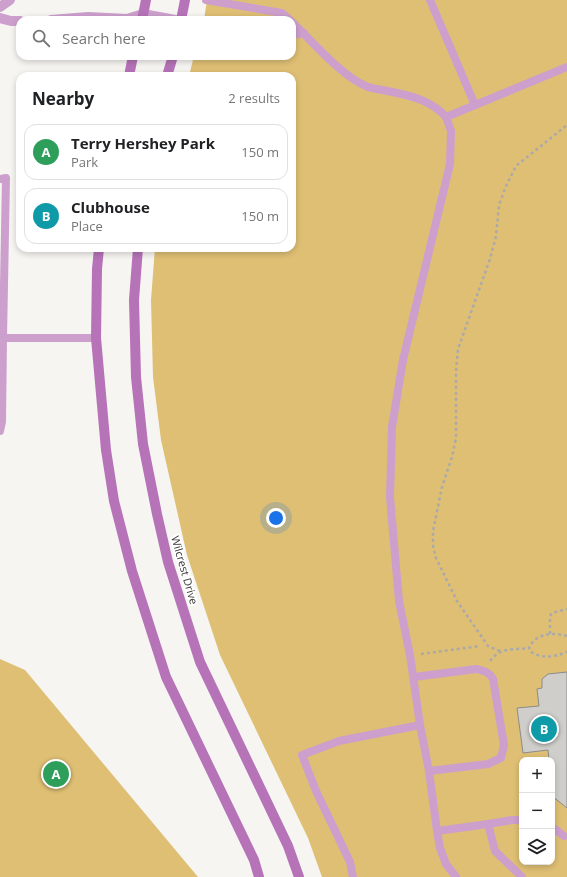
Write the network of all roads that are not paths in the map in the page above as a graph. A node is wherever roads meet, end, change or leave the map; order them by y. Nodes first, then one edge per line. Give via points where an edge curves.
1 (10, 0) edge
2 (146, 0) edge
3 (185, 0) edge
4 (206, 0) edge
5 (430, 0) edge
6 (0, 7) edge
7 (142, 16) edge
8 (182, 16) edge
9 (285, 16) edge
10 (0, 18) edge
11 (16, 21) edge
12 (296, 26) edge
13 (304, 33) junction
14 (296, 34) edge
15 (132, 60) edge
16 (171, 60) edge
17 (567, 67) edge
18 (130, 72) edge
19 (168, 72) edge
20 (475, 105) junction
21 (446, 116) junction
22 (0, 179) edge
23 (99, 252) edge
24 (138, 252) edge
25 (2, 273) edge
26 (2, 338) edge
27 (96, 338) junction
28 (1, 368) edge
29 (0, 431) edge
30 (414, 677) junction
31 (420, 725) junction
32 (429, 771) junction
33 (519, 820) edge
34 (488, 824) junction
35 (554, 829) edge
36 (437, 832) junction
37 (564, 836) dead end
38 (259, 877) edge
39 (299, 877) edge
40 (353, 877) edge
41 (456, 877) edge
42 (522, 877) edge

1 - 6 street
2 - 7 main road
3 - 8 main road
4 - 9 lane via 282,13
5 - 20 lane
10 - 11 street
12 - 13 lane
13 - 14 lane
13 - 21 lane via 351,77 368,87 413,96 430,103
15 - 18 main road
16 - 19 main road
17 - 20 lane
20 - 21 lane
21 - 30 lane via 451,131 450,164 402,360 392,427 391,505 399,601
22 - 25 lane via 6,178
23 - 27 main road
24 - 39 main road, Wilcrest Drive via 134,300 137,385 143,444 168,562 200,662 288,846
25 - 26 lane
26 - 27 lane
26 - 28 lane
27 - 38 main road via 106,450 114,501 132,571 166,677
28 - 29 lane
30 - 31 lane
30 - 32 lane via 469,670 484,671 494,679 504,745 501,758 488,764
31 - 32 lane
31 - 40 lane via 339,741 302,755 350,862
32 - 36 lane
33 - 34 lane
34 - 36 lane
34 - 42 lane via 496,852
35 - 37 lane
36 - 41 lane via 446,864

